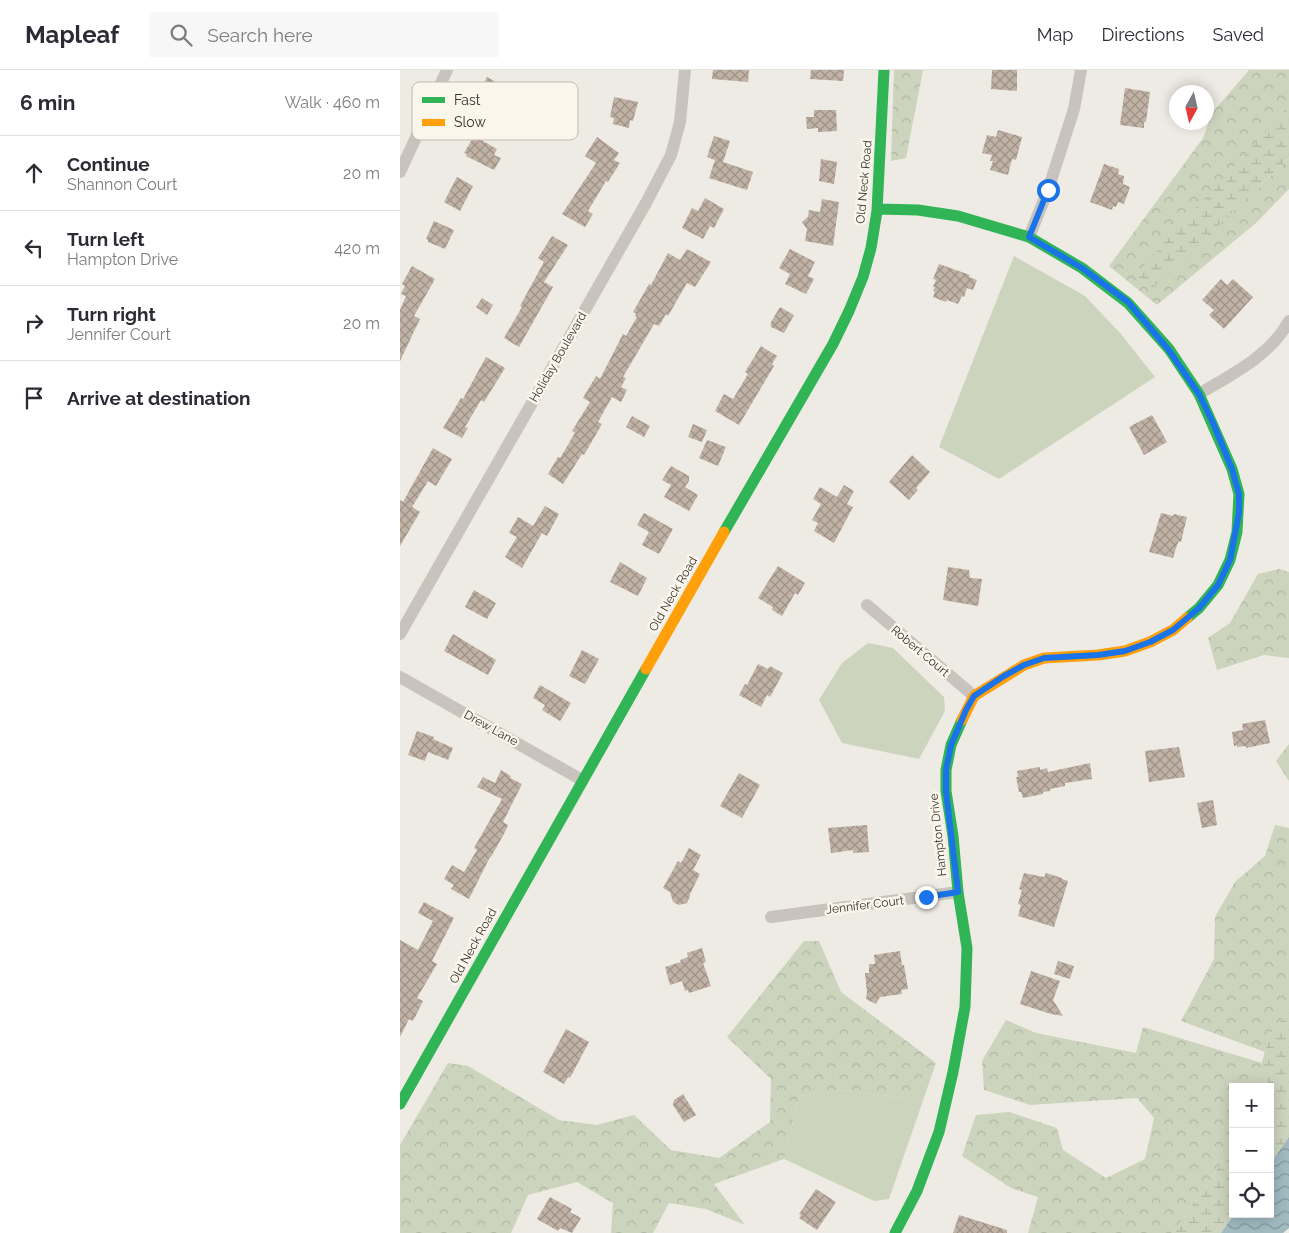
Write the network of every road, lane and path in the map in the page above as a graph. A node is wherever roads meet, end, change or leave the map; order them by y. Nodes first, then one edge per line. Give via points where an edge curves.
1 (447, 70) edge
2 (685, 70) edge
3 (884, 70) edge
4 (1081, 70) edge
5 (441, 82) edge
6 (415, 140) edge
7 (400, 172) edge
8 (878, 209) junction
9 (1029, 237) junction
10 (1289, 321) edge
11 (1199, 394) junction
12 (867, 605) dead end
13 (400, 634) edge
14 (400, 677) edge
15 (974, 696) junction
16 (582, 780) junction
17 (958, 892) junction
18 (771, 917) dead end
19 (400, 1104) edge
20 (895, 1233) edge

1 - 5 street
2 - 13 street, Holiday Boulevard via 680,122 671,155
3 - 8 street, Old Neck Road
4 - 9 street via 1074,109
6 - 7 street
8 - 9 street, Hampton Drive via 958,216
8 - 16 street, Old Neck Road via 862,280 823,362
9 - 11 street, Hampton Drive via 1082,268 1128,302 1168,349
10 - 11 street via 1265,352
11 - 15 street, Hampton Drive via 1232,469 1239,494 1237,532 1230,560 1218,585 1199,608 1173,630 1150,642 1125,651 1044,658 1024,665
12 - 15 street, Robert Court
14 - 16 street, Drew Lane
15 - 17 street, Hampton Drive via 951,745 946,770
16 - 19 street, Old Neck Road
17 - 18 street, Jennifer Court
17 - 20 street, Hampton Drive via 966,948 962,1026 940,1132 917,1191

